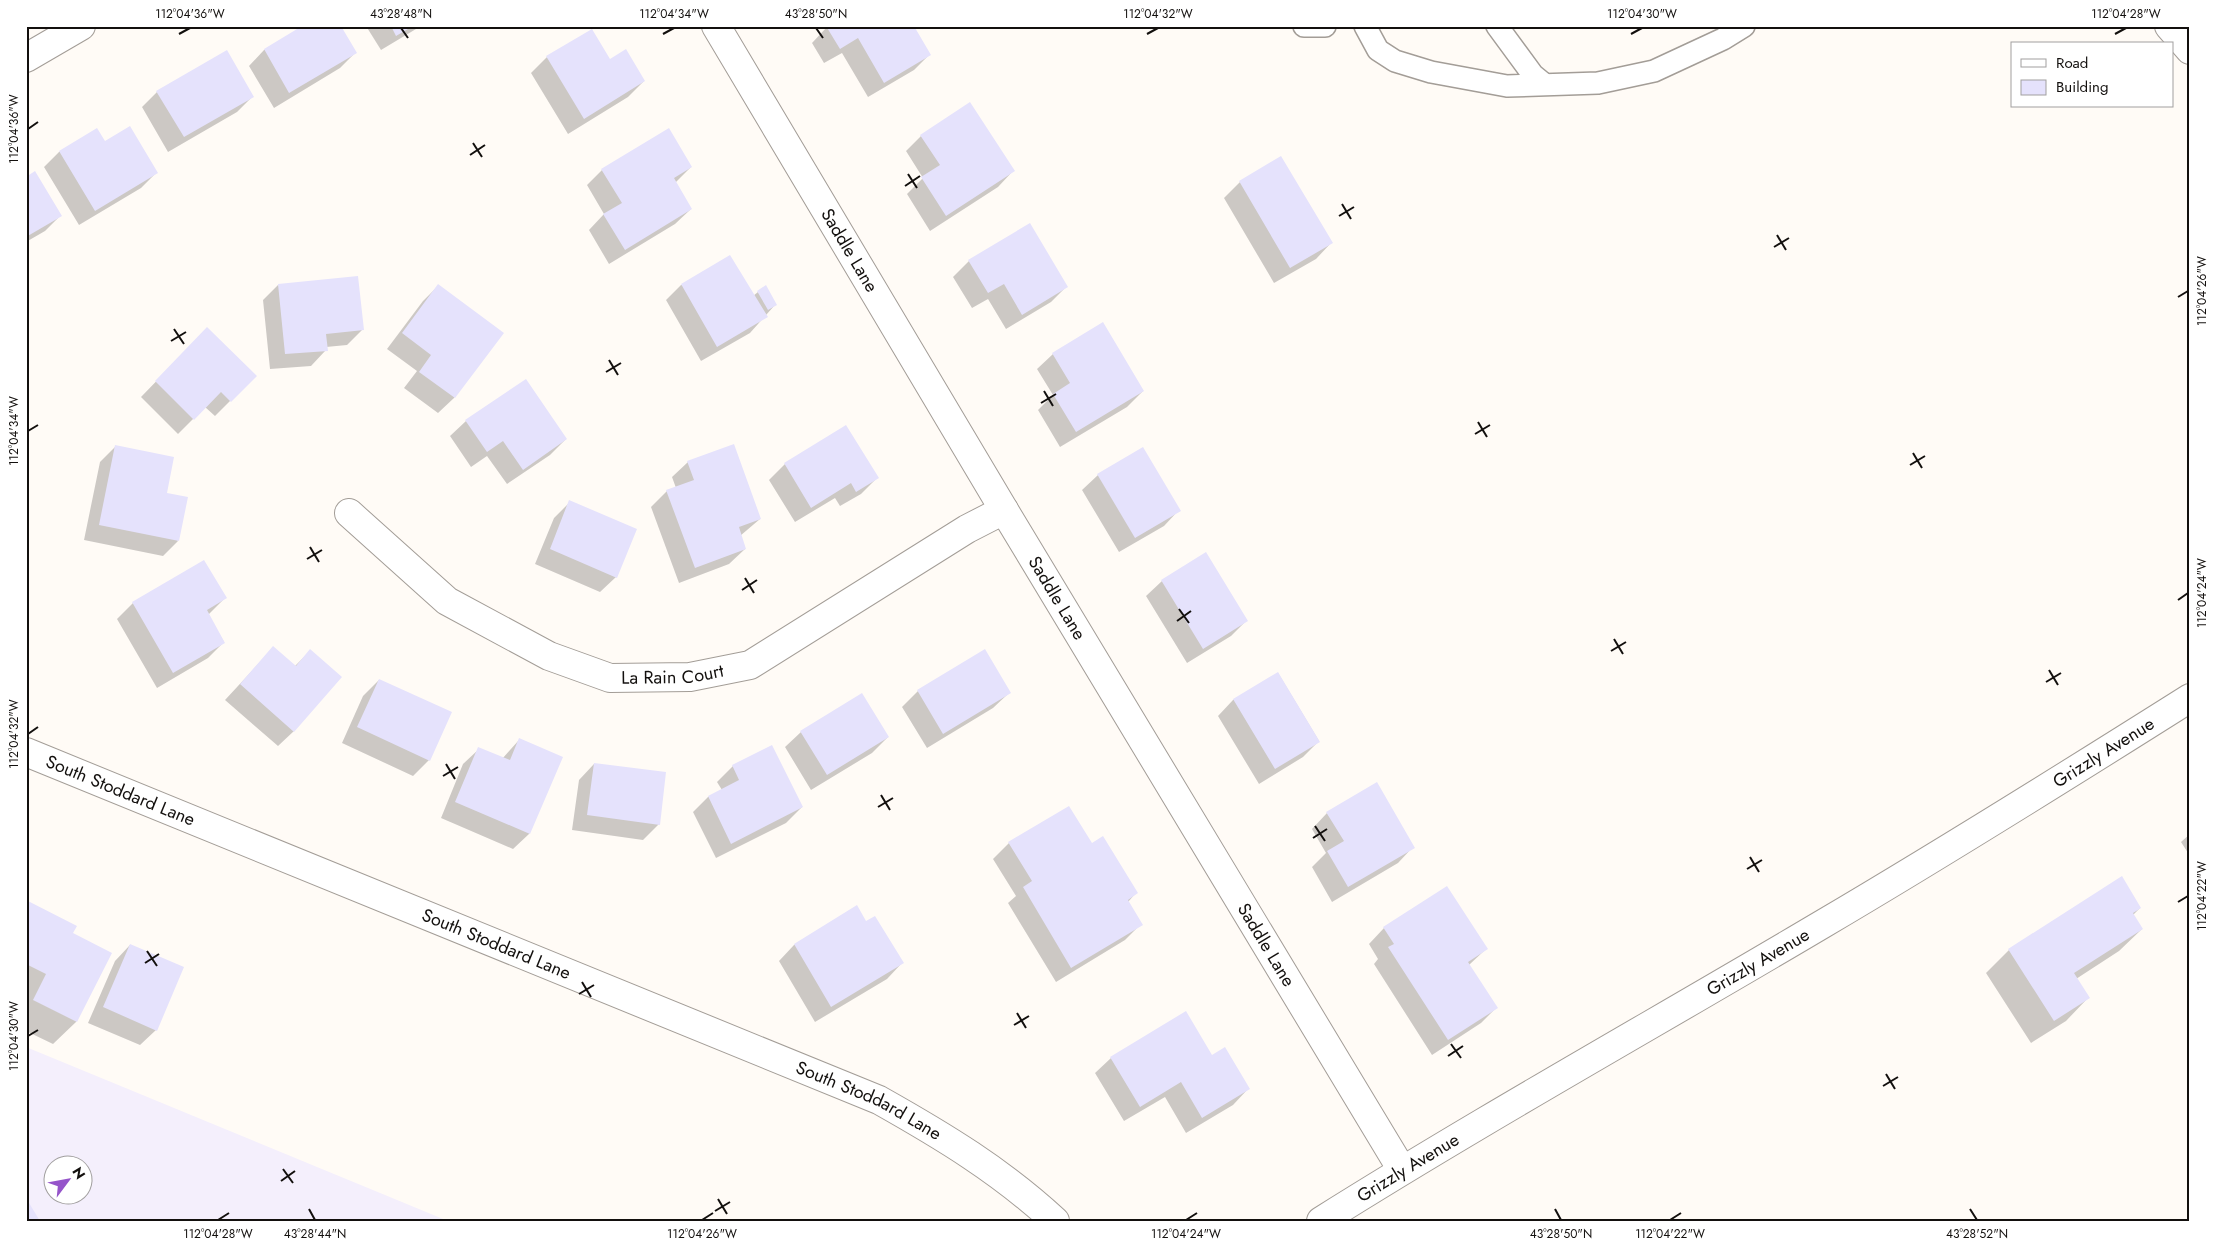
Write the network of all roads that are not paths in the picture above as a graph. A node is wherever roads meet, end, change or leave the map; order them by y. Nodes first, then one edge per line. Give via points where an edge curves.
1 (81, 26) edge
2 (716, 26) edge
3 (1304, 26) edge
4 (1326, 26) edge
5 (1365, 26) edge
6 (1497, 26) edge
7 (1744, 26) edge
8 (2169, 26) edge
9 (2190, 50) edge
10 (26, 58) edge
11 (1544, 84) junction
12 (1004, 510) junction
13 (349, 512) dead end
14 (2190, 698) edge
15 (26, 752) edge
16 (1402, 1170) junction
17 (1055, 1221) edge
18 (1321, 1221) edge

1 - 10 street
2 - 12 street, Saddle Lane
3 - 4 lane
5 - 11 lane via 1378,50 1395,62 1507,86
6 - 11 lane via 1533,75
7 - 11 lane via 1654,70 1598,83
8 - 9 street
12 - 13 street, La Rain Court via 967,529 750,664 690,677 610,678 549,656 447,601
12 - 16 street, Saddle Lane
14 - 16 street, Grizzly Avenue via 1823,924
15 - 17 street, South Stoddard Lane via 879,1100 947,1138 1020,1189
16 - 18 street, Grizzly Avenue

